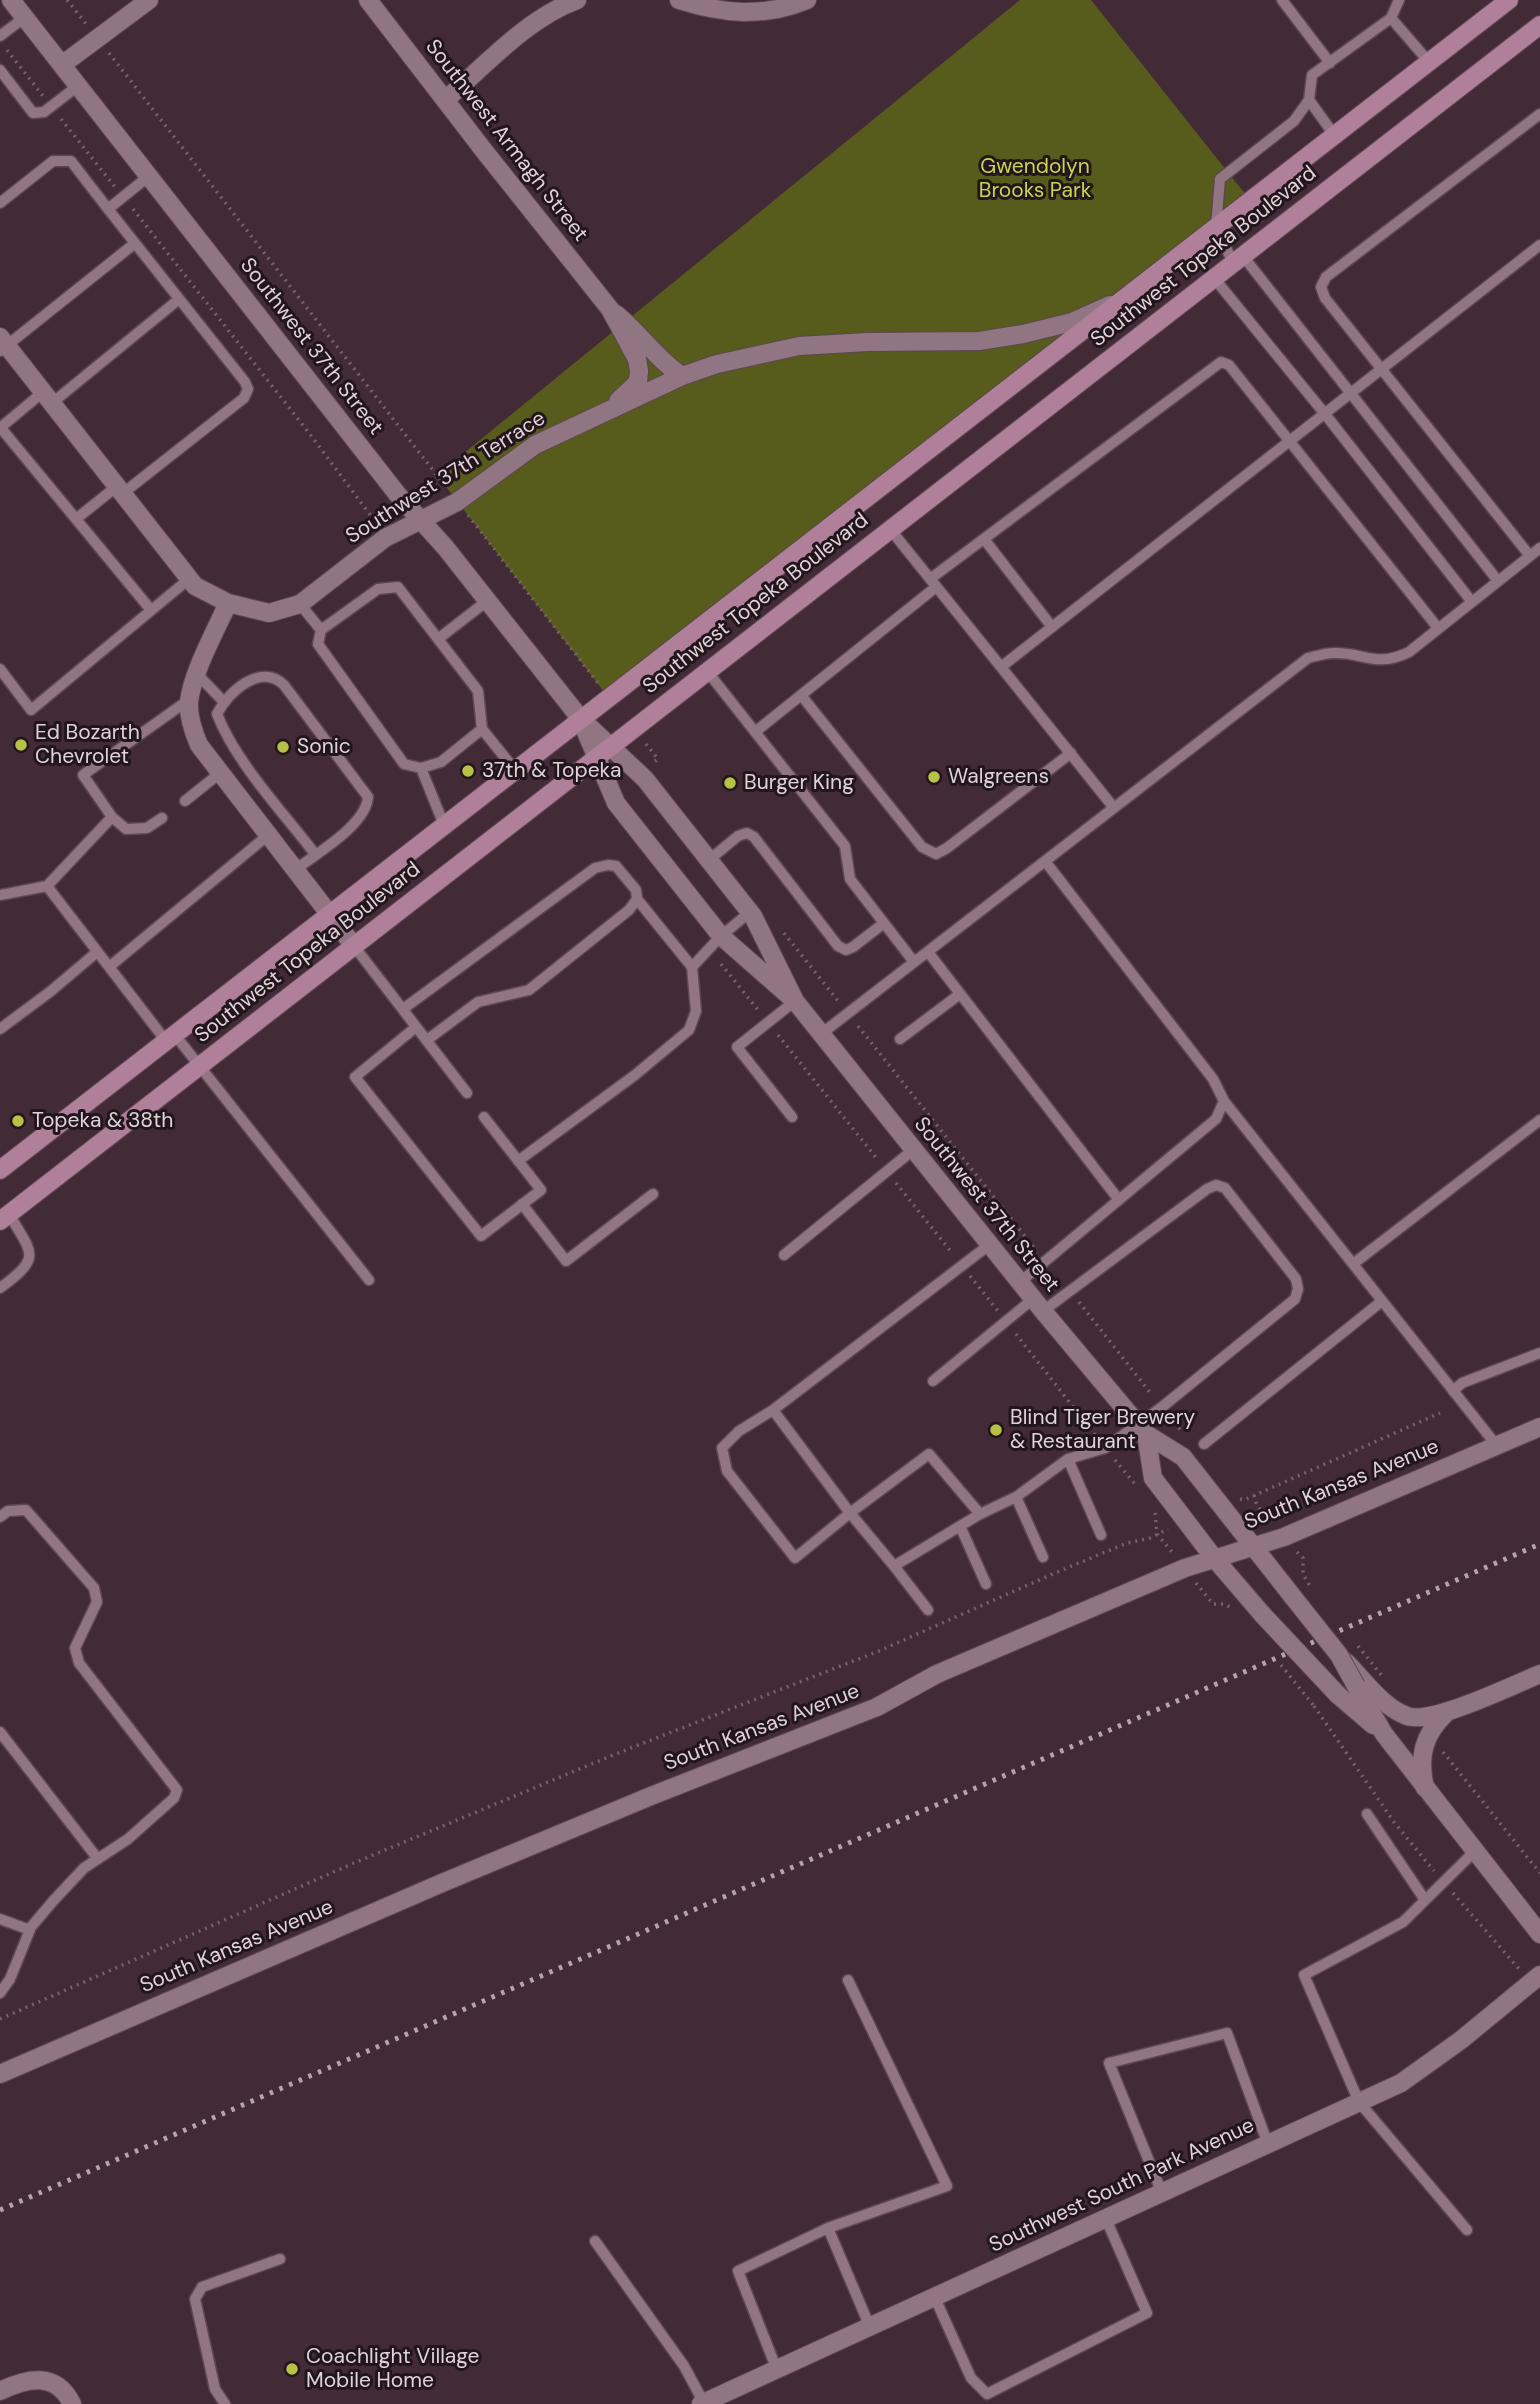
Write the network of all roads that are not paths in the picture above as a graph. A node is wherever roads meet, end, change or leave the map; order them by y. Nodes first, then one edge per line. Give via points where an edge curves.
1 (11, 0) edge
2 (149, 0) edge
3 (368, 0) edge
4 (577, 0) edge
5 (679, 0) edge
6 (807, 0) edge
7 (1282, 0) edge
8 (1399, 0) edge
9 (1509, 0) edge
10 (25, 17) junction
11 (1391, 18) junction
12 (1540, 25) edge
13 (0, 39) edge
14 (1429, 62) junction
15 (1330, 63) junction
16 (63, 64) junction
17 (0, 70) edge
18 (79, 85) junction
19 (445, 100) junction
20 (1309, 100) junction
21 (1540, 114) edge
22 (1335, 136) junction
23 (149, 176) junction
24 (0, 203) edge
25 (108, 209) junction
26 (1216, 226) junction
27 (134, 244) junction
28 (1540, 245) edge
29 (1238, 260) junction
30 (1214, 278) junction
31 (178, 300) junction
32 (1120, 301) junction
33 (610, 309) junction
34 (2, 345) edge
35 (1383, 369) junction
36 (682, 376) junction
37 (1350, 394) junction
38 (47, 397) junction
39 (601, 414) junction
40 (1325, 414) junction
41 (0, 428) edge
42 (1288, 442) junction
43 (119, 490) junction
44 (76, 519) junction
45 (420, 522) junction
46 (890, 529) junction
47 (984, 539) junction
48 (1540, 548) edge
49 (1530, 555) junction
50 (189, 579) junction
51 (1498, 581) junction
52 (933, 583) junction
53 (487, 601) junction
54 (1472, 602) junction
55 (228, 603) junction
56 (300, 604) junction
57 (151, 610) junction
58 (1052, 627) junction
59 (1438, 628) junction
60 (321, 630) junction
61 (438, 639) junction
62 (1001, 667) junction
63 (0, 669) edge
64 (707, 671) junction
65 (197, 674) junction
66 (801, 695) junction
67 (190, 699) junction
68 (223, 701) junction
69 (580, 718) junction
70 (482, 729) junction
71 (755, 732) junction
72 (603, 752) junction
73 (1071, 753) junction
74 (421, 768) junction
75 (515, 770) junction
76 (220, 773) junction
77 (185, 801) dead end
78 (1114, 808) junction
79 (112, 817) junction
80 (162, 818) dead end
81 (444, 825) junction
82 (267, 836) junction
83 (315, 854) junction
84 (709, 860) junction
85 (1045, 861) junction
86 (295, 870) junction
87 (47, 886) junction
88 (0, 895) edge
89 (637, 899) junction
90 (750, 912) junction
91 (330, 915) junction
92 (884, 923) junction
93 (721, 936) junction
94 (354, 946) junction
95 (97, 952) junction
96 (928, 952) junction
97 (914, 962) junction
98 (109, 967) junction
99 (692, 967) junction
100 (960, 994) junction
101 (795, 1001) junction
102 (403, 1009) junction
103 (416, 1027) junction
104 (0, 1029) edge
105 (821, 1034) junction
106 (170, 1038) junction
107 (427, 1040) junction
108 (900, 1040) dead end
109 (199, 1066) junction
110 (467, 1093) dead end
111 (1224, 1101) junction
112 (484, 1117) dead end
113 (792, 1117) dead end
114 (1540, 1120) edge
115 (913, 1150) junction
116 (518, 1161) junction
117 (0, 1170) edge
118 (653, 1194) dead end
119 (1119, 1200) junction
120 (522, 1204) junction
121 (4, 1217) edge
122 (989, 1245) junction
123 (784, 1255) dead end
124 (1353, 1264) junction
125 (369, 1280) dead end
126 (1019, 1283) junction
127 (0, 1288) edge
128 (1382, 1301) junction
129 (1038, 1305) junction
130 (1540, 1353) edge
131 (933, 1381) dead end
132 (1453, 1391) junction
133 (773, 1410) junction
134 (1540, 1427) edge
135 (1142, 1429) junction
136 (1204, 1444) dead end
137 (1497, 1446) junction
138 (1068, 1459) junction
139 (1016, 1497) junction
140 (850, 1513) junction
141 (980, 1514) junction
142 (0, 1517) edge
143 (960, 1526) junction
144 (1101, 1535) dead end
145 (1253, 1546) junction
146 (1043, 1557) dead end
147 (1214, 1558) junction
148 (894, 1566) junction
149 (986, 1584) dead end
150 (928, 1610) dead end
151 (1540, 1674) edge
152 (1368, 1682) junction
153 (1446, 1713) junction
154 (0, 1732) edge
155 (1384, 1734) junction
156 (1425, 1788) junction
157 (1367, 1814) dead end
158 (1475, 1852) junction
159 (98, 1859) junction
160 (1425, 1900) junction
161 (0, 1919) edge
162 (30, 1930) junction
163 (1540, 1934) edge
164 (1540, 1975) edge
165 (848, 1980) dead end
166 (0, 1993) edge
167 (0, 2074) edge
168 (1359, 2102) junction
169 (1268, 2144) junction
170 (1163, 2193) junction
171 (1106, 2219) junction
172 (828, 2228) junction
173 (1467, 2230) dead end
174 (594, 2241) dead end
175 (279, 2259) dead end
176 (935, 2298) junction
177 (870, 2327) junction
178 (777, 2370) junction
179 (0, 2390) edge
180 (702, 2403) edge
181 (72, 2404) edge
182 (225, 2404) edge

1 - 10 main road, Southwest 37th Street
2 - 16 main road
3 - 19 main road, Southwest Armagh Street
4 - 19 main road via 537,21
5 - 6 main road via 740,13 779,9
7 - 15 lane
8 - 11 lane
9 - 14 main road, Southwest Topeka Boulevard
10 - 13 lane
10 - 16 main road, Southwest 37th Street
11 - 14 lane
11 - 15 lane
12 - 29 main road, Southwest Topeka Boulevard
14 - 22 main road, Southwest Topeka Boulevard
15 - 20 lane via 1312,75
16 - 18 main road, Southwest 37th Street
17 - 18 lane via 33,113 44,112
18 - 23 main road, Southwest 37th Street
19 - 33 main road, Southwest Armagh Street
20 - 22 lane
20 - 26 lane via 1294,121 1220,180
21 - 35 lane via 1326,277 1321,287 1325,298
22 - 26 main road, Southwest Topeka Boulevard
23 - 25 lane
23 - 45 main road, Southwest 37th Street
24 - 25 lane via 60,159 71,161
25 - 27 lane
26 - 29 lane
26 - 32 main road, Southwest Topeka Boulevard
27 - 31 lane
27 - 34 lane
28 - 35 lane
29 - 30 main road, Southwest Topeka Boulevard
29 - 37 lane
30 - 40 lane
30 - 46 main road, Southwest Topeka Boulevard
31 - 38 lane
31 - 43 lane via 248,389 244,398
32 - 36 main road, Southwest 37th Terrace via 1072,322 1012,336 799,346 749,355
32 - 69 main road, Southwest Topeka Boulevard
33 - 36 main road, Southwest Armagh Street
33 - 39 main road, Southwest Armagh Street via 639,371 638,382
34 - 38 main road, Southwest 37th Terrace
35 - 37 lane
35 - 49 lane
36 - 39 main road, Southwest 37th Terrace
37 - 40 lane
37 - 51 lane
38 - 41 lane
38 - 43 main road, Southwest 37th Terrace
39 - 45 main road, Southwest 37th Terrace via 535,445 457,502
40 - 42 lane
40 - 54 lane
41 - 44 lane
42 - 47 lane via 1221,362
42 - 58 lane
42 - 59 lane
43 - 44 lane
43 - 50 main road, Southwest 37th Terrace
44 - 57 lane
45 - 53 main road, Southwest 37th Street
45 - 56 main road, Southwest 37th Terrace via 385,538
46 - 52 lane
46 - 64 main road, Southwest Topeka Boulevard
47 - 52 lane
47 - 58 lane
48 - 49 lane
49 - 51 lane
50 - 55 main road, Southwest 37th Terrace via 203,592
50 - 57 lane
51 - 54 lane
52 - 62 lane
52 - 66 lane
53 - 61 lane
53 - 69 main road, Southwest 37th Street
54 - 59 lane
55 - 56 main road, Southwest 37th Terrace via 269,613
55 - 65 main road
56 - 60 lane
57 - 63 lane via 32,710
58 - 62 lane
59 - 78 lane via 1394,659 1339,653 1308,658
60 - 61 lane via 378,589 398,587
60 - 74 lane via 318,644 396,754 404,764
61 - 70 lane via 478,691
62 - 73 lane
64 - 71 lane
64 - 72 main road, Southwest Topeka Boulevard
65 - 67 main road
65 - 68 lane
66 - 71 lane
66 - 73 lane via 922,847 936,854
67 - 76 main road via 191,725 199,745
67 - 79 lane via 83,775
68 - 83 lane via 217,714 225,733
68 - 83 lane via 260,676 278,678 363,788 368,797 362,815
69 - 72 main road, Southwest 37th Street
69 - 75 main road, Southwest Topeka Boulevard
70 - 74 lane via 441,762
70 - 75 lane
71 - 92 lane via 845,846 850,879
72 - 84 main road, Southwest 37th Street via 645,779
72 - 93 main road, Southwest 37th Street via 616,803
72 - 94 main road, Southwest Topeka Boulevard
73 - 78 lane
74 - 81 lane
75 - 81 main road, Southwest Topeka Boulevard
76 - 77 lane
76 - 82 main road
78 - 85 lane
79 - 80 lane via 126,829 147,828
79 - 87 lane
81 - 91 main road, Southwest Topeka Boulevard
82 - 86 main road
82 - 98 lane
83 - 86 lane
84 - 90 main road, Southwest 37th Street
84 - 92 lane via 747,833 838,946 853,947
85 - 96 lane
85 - 111 lane via 1213,1079
86 - 91 main road
87 - 88 lane
87 - 95 lane
89 - 99 lane
89 - 102 lane via 636,890 616,866 595,868
89 - 107 lane via 529,990 478,1002
90 - 93 lane
90 - 101 main road, Southwest 37th Street
91 - 94 main road
91 - 106 main road, Southwest Topeka Boulevard
92 - 97 lane
93 - 99 lane
93 - 101 main road, Southwest 37th Street
94 - 102 lane
94 - 109 main road, Southwest Topeka Boulevard
95 - 98 lane
95 - 104 lane
96 - 97 lane
96 - 100 lane
97 - 105 lane
98 - 106 lane
99 - 116 lane via 696,1011 688,1030
100 - 108 lane
100 - 119 lane
101 - 105 main road, Southwest 37th Street
101 - 113 lane via 737,1047
102 - 103 lane
103 - 107 lane
103 - 120 lane via 355,1077 481,1236
105 - 115 main road, Southwest 37th Street
106 - 109 lane
106 - 117 main road, Southwest Topeka Boulevard
107 - 110 lane
109 - 121 main road, Southwest Topeka Boulevard
109 - 125 lane
111 - 119 lane via 1216,1119
111 - 124 lane
112 - 116 lane
114 - 124 lane
115 - 122 main road, Southwest 37th Street
115 - 123 lane
116 - 120 lane via 541,1190
118 - 120 lane via 566,1261
119 - 126 lane
121 - 127 lane via 27,1245 30,1257 24,1269
122 - 126 main road, Southwest 37th Street
122 - 133 lane
124 - 128 lane
126 - 129 main road, Southwest 37th Street
128 - 132 lane
128 - 136 lane
129 - 131 lane
129 - 135 main road, Southwest 37th Street
129 - 135 lane via 1070,1291 1207,1189 1225,1188 1296,1279 1295,1299 1162,1407
130 - 132 lane via 1462,1383
132 - 137 lane
133 - 140 lane
133 - 140 lane via 738,1431 722,1448 727,1471 795,1559
134 - 137 main road, South Kansas Avenue
135 - 138 lane via 1105,1448
135 - 145 main road, Southwest 37th Street via 1182,1457
135 - 147 main road via 1153,1478
137 - 145 main road, South Kansas Avenue
138 - 139 lane
138 - 144 lane
139 - 141 lane
139 - 146 lane
140 - 141 lane via 929,1454
140 - 148 lane
141 - 143 lane
142 - 159 lane via 8,1511 26,1510 93,1588 97,1602 75,1648 79,1662 177,1790 174,1798 128,1839
143 - 148 lane
143 - 149 lane
145 - 147 main road, South Kansas Avenue
145 - 152 main road, Southwest 37th Street, bridge via 1339,1655
147 - 155 main road, bridge via 1338,1695
147 - 167 main road, South Kansas Avenue via 937,1674 877,1707 442,1882
148 - 150 lane
151 - 153 main road
152 - 153 main road via 1407,1716 1418,1719
152 - 155 main road, Southwest 37th Street
153 - 156 main road via 1428,1734 1421,1756
154 - 159 lane
155 - 156 main road
156 - 158 main road
157 - 160 lane
158 - 160 lane
158 - 163 main road
159 - 162 lane via 84,1868
160 - 168 lane via 1403,1922 1304,1975
161 - 162 lane
162 - 166 lane
164 - 168 main road, Southwest South Park Avenue via 1401,2083
165 - 172 lane via 947,2186
168 - 169 main road, Southwest South Park Avenue
168 - 173 lane
169 - 170 main road, Southwest South Park Avenue
169 - 170 lane via 1227,2033 1109,2063
170 - 171 main road, Southwest South Park Avenue
171 - 176 main road, Southwest South Park Avenue
171 - 176 lane via 1147,2313 987,2394 971,2378
172 - 177 lane
172 - 178 lane via 738,2271
174 - 180 lane via 684,2366
175 - 182 lane via 202,2287 194,2300 215,2389
176 - 177 main road, Southwest South Park Avenue
177 - 178 main road, Southwest South Park Avenue
178 - 180 main road, Southwest South Park Avenue
179 - 181 main road via 28,2380 44,2380 62,2390

